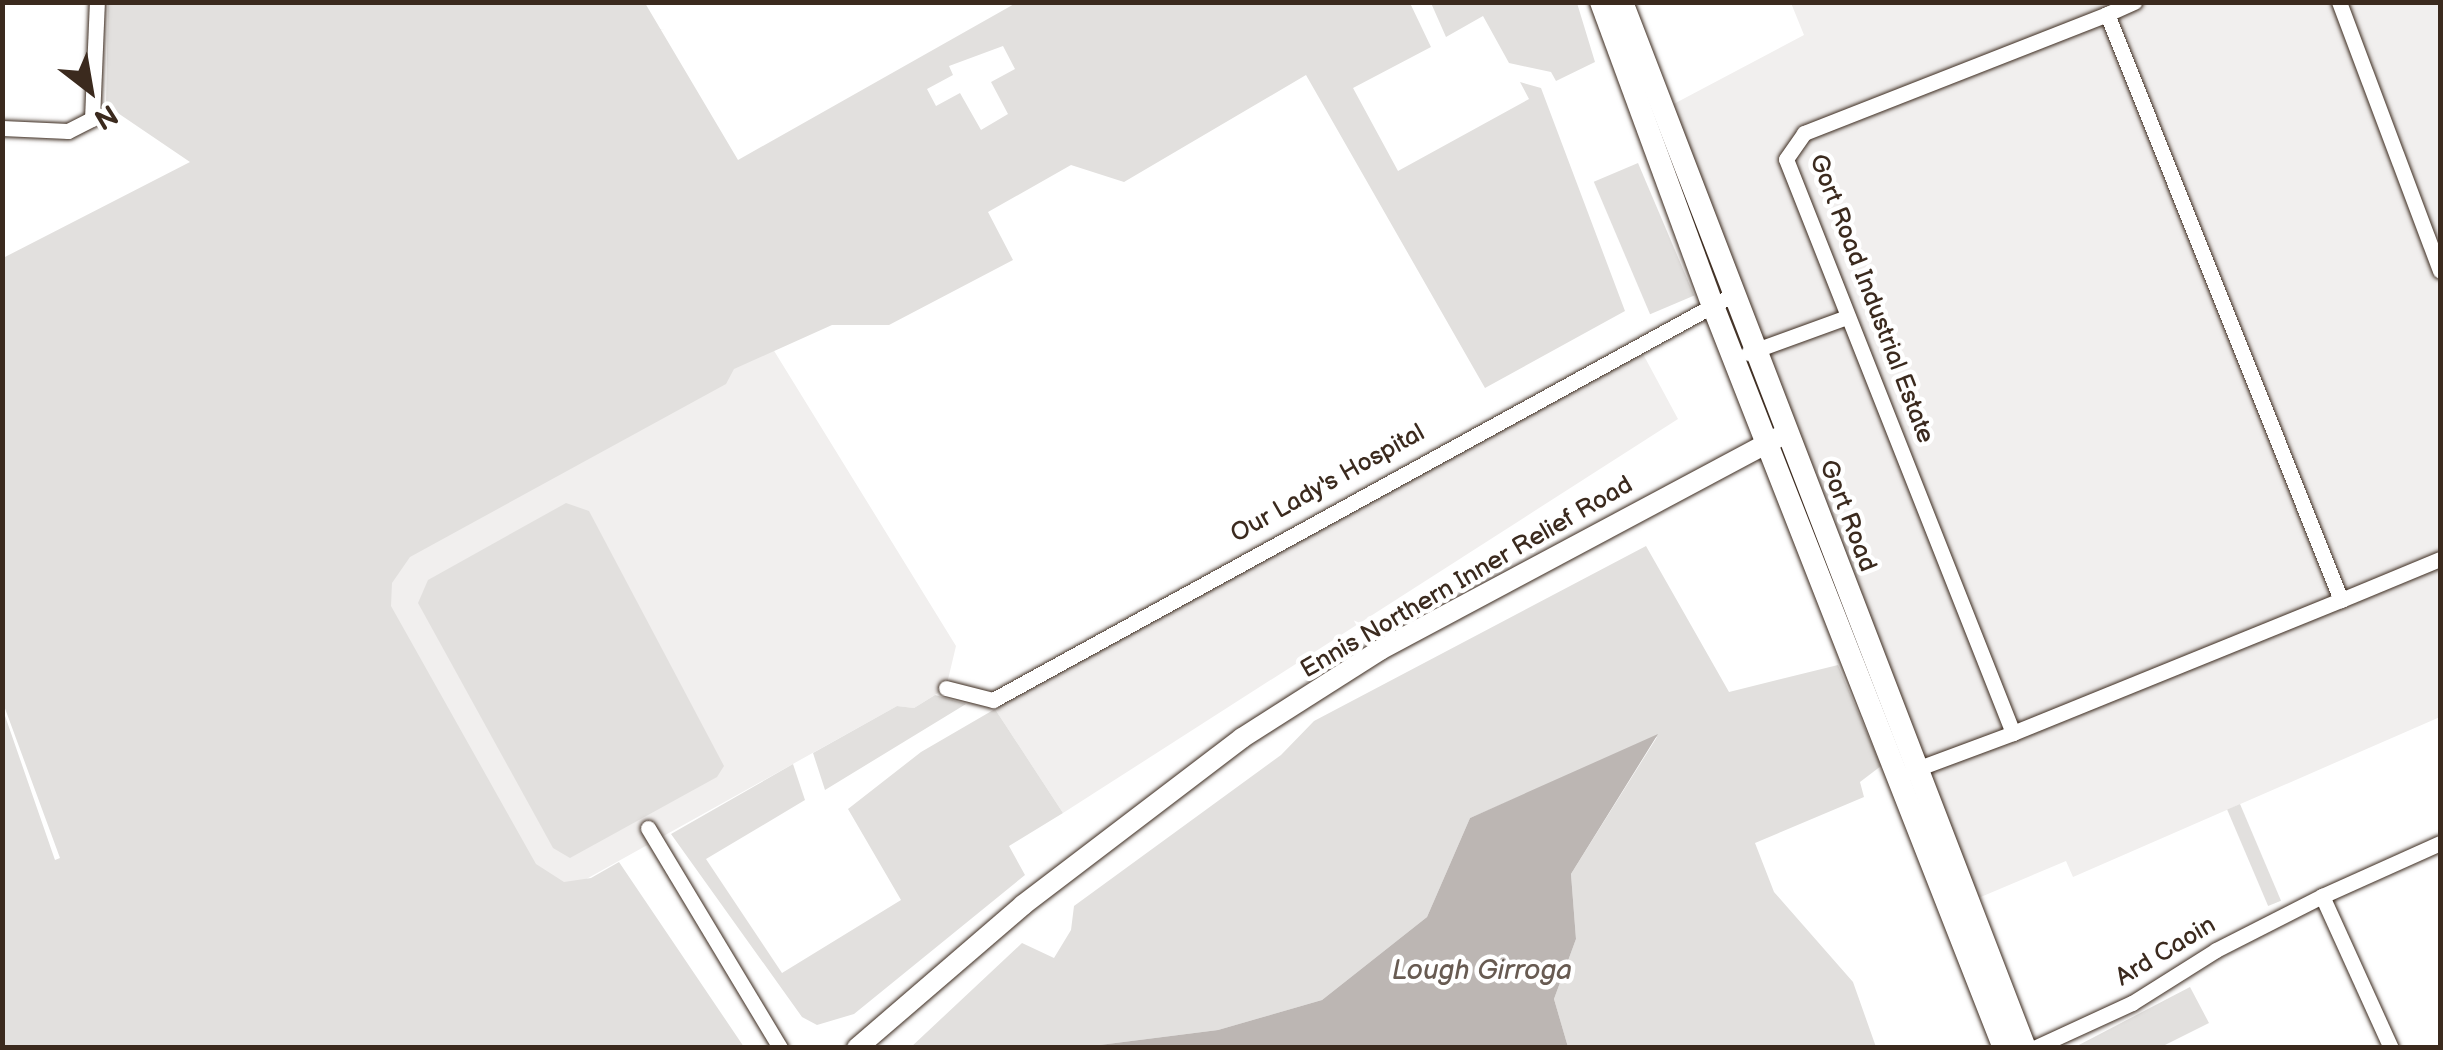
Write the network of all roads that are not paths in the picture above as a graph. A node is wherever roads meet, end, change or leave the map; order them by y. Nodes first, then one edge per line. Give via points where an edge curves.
1 (97, 2) edge
2 (1601, 2) edge
3 (1622, 2) edge
4 (2134, 2) edge
5 (2339, 2) edge
6 (2108, 14) junction
7 (2, 128) edge
8 (2440, 270) edge
9 (1722, 300) junction
10 (1847, 317) junction
11 (1743, 323) junction
12 (1781, 340) junction
13 (1744, 355) junction
14 (1764, 378) junction
15 (1776, 438) junction
16 (2440, 559) edge
17 (2341, 600) junction
18 (946, 688) dead end
19 (2013, 733) junction
20 (1907, 772) junction
21 (648, 828) dead end
22 (2440, 844) edge
23 (2322, 896) junction
24 (780, 1048) edge
25 (857, 1048) edge
26 (2004, 1048) edge
27 (2025, 1048) edge
28 (2034, 1048) edge
29 (2391, 1048) edge

1 - 7 street via 96,104 83,127
2 - 9 main road, Gort Road
3 - 9 main road, Gort Road
4 - 6 street, Gort Road Industrial Estate
5 - 8 street
6 - 10 street, Gort Road Industrial Estate via 1804,133 1786,159
6 - 17 street
9 - 11 main road, Gort Road
9 - 13 main road, Gort Road
9 - 18 street, Our Lady's Hospital via 993,700
10 - 12 street
10 - 19 street, Gort Road Industrial Estate
11 - 12 street
11 - 13 main road, Gort Road
12 - 13 street
12 - 14 street
13 - 14 main road, Gort Road
13 - 15 main road, Gort Road
14 - 15 main road, Gort Road
15 - 20 main road, Gort Road
15 - 25 street, Ennis Northern Inner Relief Road via 1380,650 1242,738 1023,905
16 - 17 street
17 - 19 street
19 - 20 street
20 - 26 main road, Gort Road
20 - 27 main road, Gort Road
21 - 24 street
22 - 23 street, Ard Caoin
23 - 28 street, Ard Caoin via 2216,950 2132,1004
23 - 29 street

